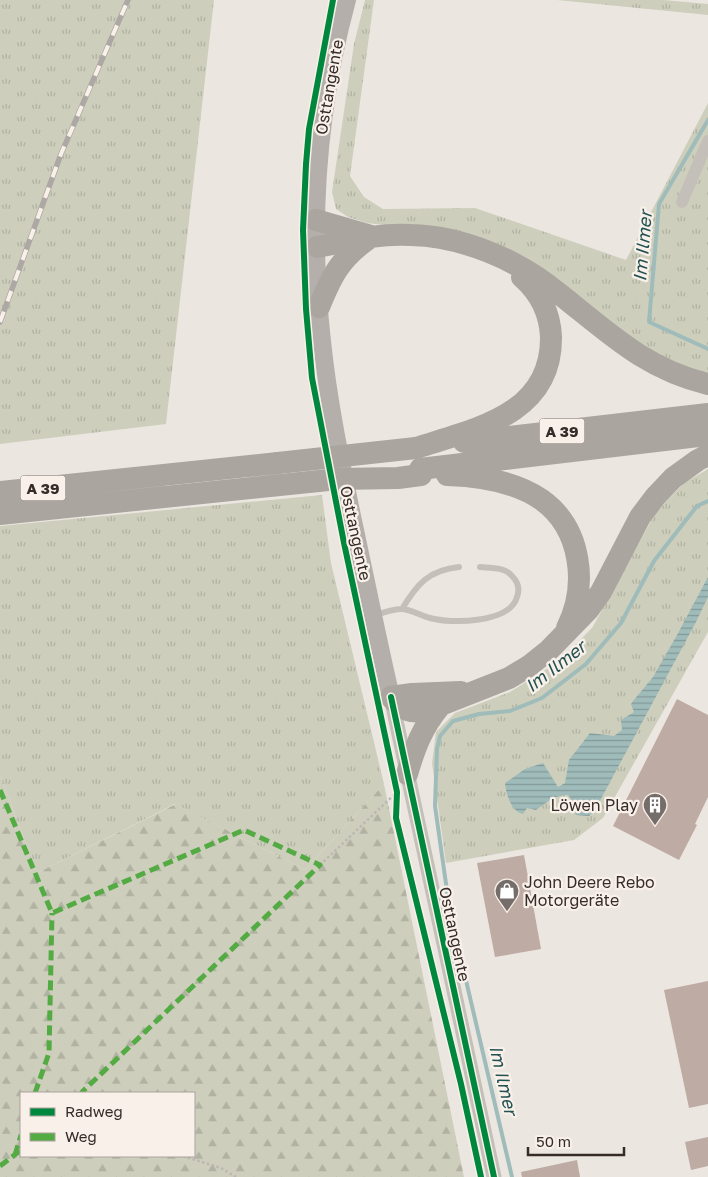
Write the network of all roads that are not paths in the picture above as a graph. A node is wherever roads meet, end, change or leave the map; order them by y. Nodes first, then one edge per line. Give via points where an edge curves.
1 (347, 0) edge
2 (708, 141) edge
3 (682, 202) dead end
4 (316, 220) junction
5 (371, 236) junction
6 (317, 247) junction
7 (493, 255) junction
8 (319, 307) junction
9 (708, 384) edge
10 (708, 414) edge
11 (708, 435) edge
12 (708, 455) edge
13 (419, 464) junction
14 (280, 474) junction
15 (0, 492) edge
16 (0, 514) edge
17 (459, 567) dead end
18 (480, 567) dead end
19 (402, 609) junction
20 (373, 616) junction
21 (563, 636) junction
22 (472, 692) junction
23 (391, 697) junction
24 (440, 706) junction
25 (402, 783) junction
26 (494, 1177) edge

1 - 4 main road, Osttangente via 333,57 321,136
2 - 3 street
4 - 5 highway
4 - 6 main road, Osttangente
5 - 6 highway
5 - 7 highway via 411,234 439,238
5 - 8 highway via 351,251 339,266
6 - 8 main road, Osttangente
7 - 9 highway via 556,290 643,359 675,374
7 - 13 highway via 531,285 546,310 551,344 541,382 518,408
8 - 20 main road, Osttangente via 330,405
10 - 13 highway, A 39
11 - 13 highway, A 39
12 - 21 highway via 673,478 655,497 640,518 601,592
13 - 14 highway, A 39, bridge
13 - 14 highway, A 39, bridge via 398,478 338,479
13 - 21 highway via 459,476 497,481 528,492 553,511 568,532 579,564 575,606
14 - 15 highway, A 39
14 - 16 highway, A 39
17 - 19 lane via 445,568 430,576 413,591
18 - 19 lane via 502,569 517,582 517,597 507,612 456,621 428,618
19 - 20 lane
20 - 23 main road, Osttangente
21 - 22 highway via 520,672
22 - 23 highway
22 - 24 highway
23 - 24 highway via 402,708 414,712
23 - 25 street, Osttangente
24 - 25 highway via 420,735
25 - 26 street, Osttangente

